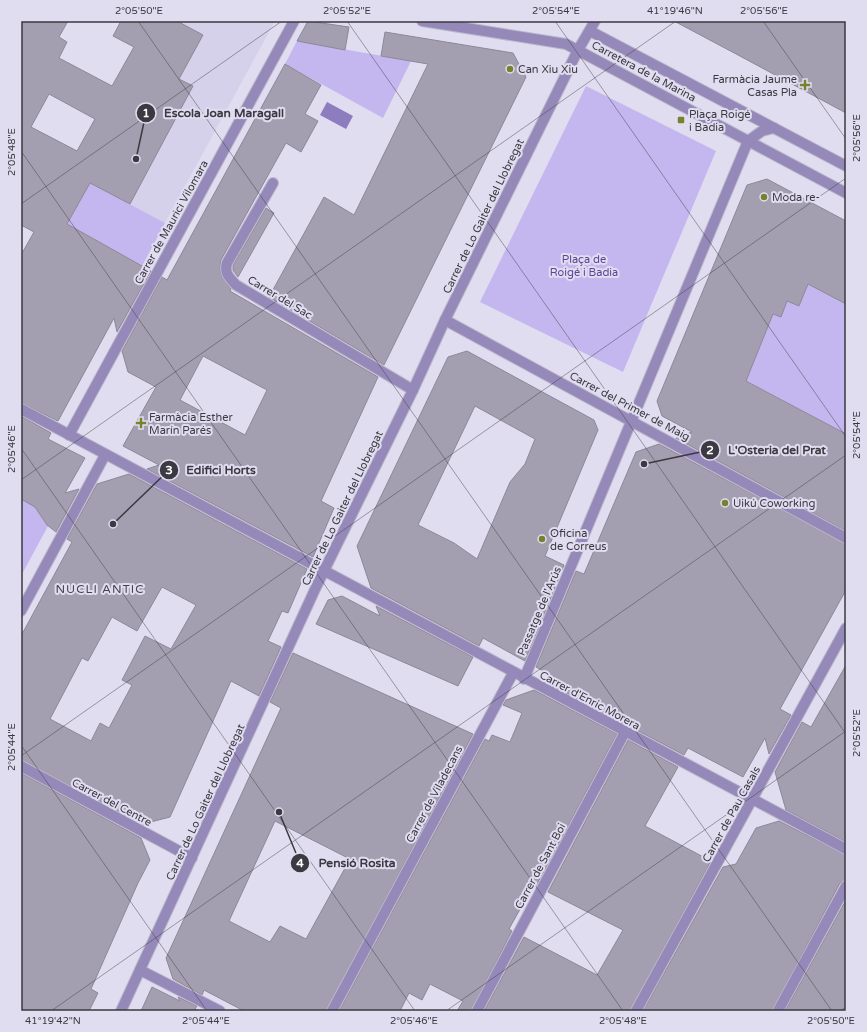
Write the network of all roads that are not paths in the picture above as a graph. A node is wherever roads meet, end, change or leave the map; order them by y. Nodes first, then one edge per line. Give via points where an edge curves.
1 (294, 21) edge
2 (422, 21) edge
3 (595, 21) edge
4 (590, 31) junction
5 (578, 50) junction
6 (774, 128) junction
7 (748, 141) junction
8 (846, 166) edge
9 (274, 183) dead end
10 (846, 193) edge
11 (445, 320) junction
12 (413, 390) junction
13 (21, 409) edge
14 (631, 420) junction
15 (69, 436) junction
16 (105, 455) junction
17 (846, 538) edge
18 (324, 570) junction
19 (21, 611) edge
20 (846, 628) edge
21 (513, 673) junction
22 (524, 679) junction
23 (625, 732) junction
24 (21, 766) edge
25 (753, 800) junction
26 (846, 849) edge
27 (192, 858) junction
28 (846, 886) edge
29 (140, 970) junction
30 (121, 1011) edge
31 (220, 1011) edge
32 (332, 1011) edge
33 (478, 1011) edge
34 (636, 1011) edge
35 (778, 1011) edge

1 - 15 street, Carrer de Maurici Vilomara
2 - 5 street, Carretera de la Marina via 559,42
3 - 4 street, Carrer de Lo Gaiter del Llobregat
4 - 5 street, Carrer de Lo Gaiter del Llobregat
4 - 6 street, Carretera de la Marina
5 - 7 street, Carretera de la Marina
5 - 11 street, Carrer de Lo Gaiter del Llobregat
6 - 7 street via 762,131
6 - 8 street, Carretera de la Marina
7 - 10 street, Carretera de la Marina
7 - 14 street
9 - 12 street, Carrer del Sac via 227,263 225,269 228,276 236,285
11 - 12 street, Carrer de Lo Gaiter del Llobregat
11 - 14 street, Carrer del Primer de Maig
12 - 18 street, Carrer de Lo Gaiter del Llobregat
13 - 15 street, Carrer d'Enric Morera
14 - 17 street, Carrer del Primer de Maig
14 - 22 street, Passatge de l'Arús
15 - 16 street, Carrer d'Enric Morera
16 - 18 street, Carrer d'Enric Morera
16 - 19 street
18 - 21 street, Carrer d'Enric Morera
18 - 27 street, Carrer de Lo Gaiter del Llobregat
20 - 25 street, Carrer de Pau Casals
21 - 22 street, Carrer d'Enric Morera
21 - 32 street, Carrer de Viladecans
22 - 23 street, Carrer d'Enric Morera
23 - 25 street, Carrer d'Enric Morera
23 - 33 street, Carrer de Sant Boi
24 - 27 street, Carrer del Centre
25 - 26 street, Carrer d'Enric Morera
25 - 34 street, Carrer de Pau Casals
27 - 29 street, Carrer de Lo Gaiter del Llobregat
28 - 35 street
29 - 30 street, Carrer de Lo Gaiter del Llobregat
29 - 31 street

